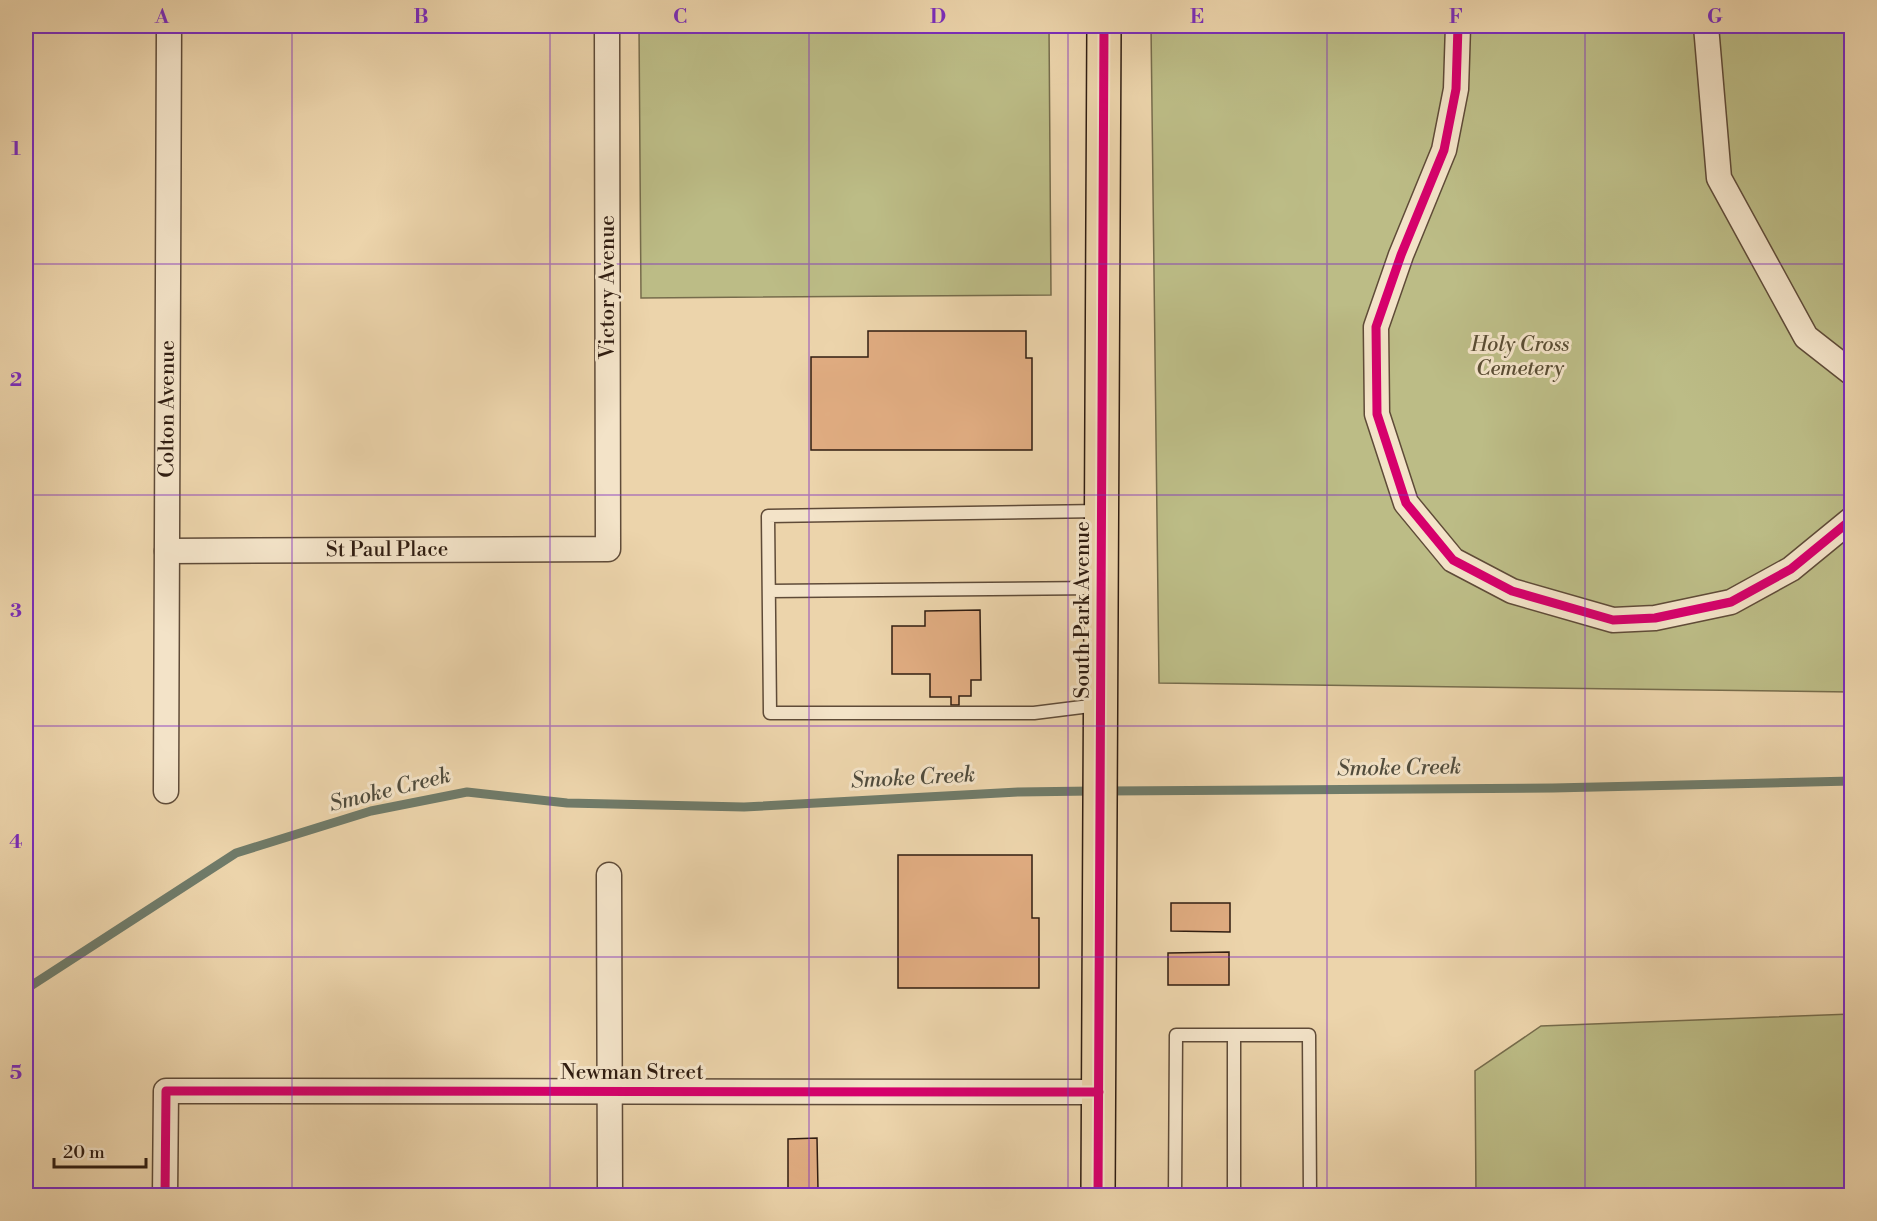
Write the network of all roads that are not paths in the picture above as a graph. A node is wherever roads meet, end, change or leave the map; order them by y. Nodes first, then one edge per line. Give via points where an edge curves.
1 (169, 26) edge
2 (607, 26) edge
3 (1104, 26) edge
4 (1458, 26) edge
5 (1706, 26) edge
6 (1851, 374) edge
7 (1102, 512) junction
8 (1851, 519) edge
9 (608, 549) joint
10 (167, 550) junction
11 (1102, 588) junction
12 (769, 591) junction
13 (1101, 705) junction
14 (166, 791) dead end
15 (609, 875) dead end
16 (1234, 1035) junction
17 (609, 1090) junction
18 (1099, 1092) junction
19 (165, 1196) edge
20 (610, 1196) edge
21 (1098, 1196) edge
22 (1175, 1196) edge
23 (1234, 1196) edge
24 (1310, 1196) edge

1 - 10 street, Colton Avenue
2 - 9 street, Victory Avenue
3 - 7 main road, South Park Avenue
4 - 8 street via 1456,89 1444,150 1376,327 1377,414 1406,503 1453,560 1512,591 1613,620 1655,618 1731,602 1791,569
5 - 6 street via 1719,178 1806,337
7 - 11 main road, South Park Avenue
7 - 12 lane via 768,516
9 - 10 street, St Paul Place
10 - 14 street, Colton Avenue
11 - 12 lane
11 - 13 main road, South Park Avenue
12 - 13 lane via 770,712 1034,712
13 - 18 main road, South Park Avenue
15 - 17 street
16 - 22 lane via 1176,1035
16 - 23 lane
16 - 24 lane via 1309,1035
17 - 18 street, Newman Street
17 - 19 street, Newman Street via 165,1091
17 - 20 street
18 - 21 main road, South Park Avenue

